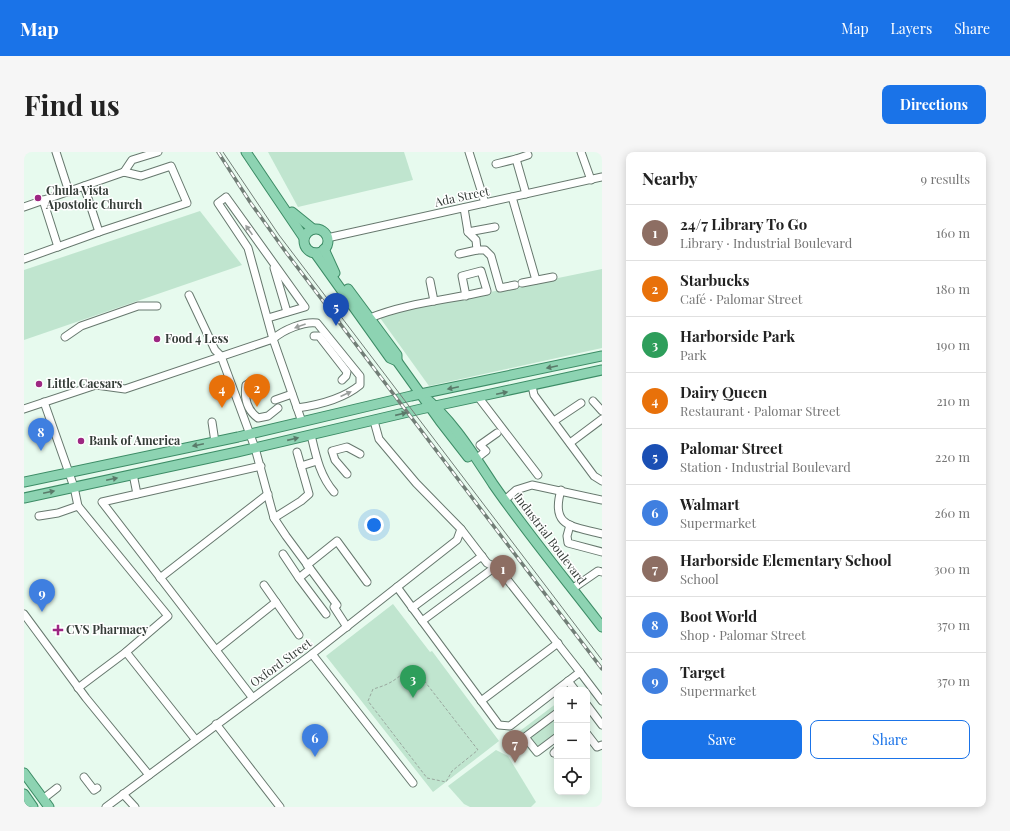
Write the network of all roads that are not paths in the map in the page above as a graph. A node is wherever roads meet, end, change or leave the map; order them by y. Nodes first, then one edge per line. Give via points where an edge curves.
1 (56, 152) edge
2 (158, 152) edge
3 (246, 152) edge
4 (470, 152) edge
5 (582, 152) edge
6 (528, 155) dead end
7 (516, 159) junction
8 (496, 164) dead end
9 (124, 172) junction
10 (602, 177) edge
11 (591, 180) junction
12 (84, 186) junction
13 (69, 192) junction
14 (526, 194) junction
15 (512, 197) junction
16 (43, 200) junction
17 (485, 203) junction
18 (284, 206) junction
19 (24, 207) edge
20 (464, 208) junction
21 (495, 227) dead end
22 (312, 229) junction
23 (99, 232) junction
24 (468, 232) junction
25 (304, 238) junction
26 (327, 238) junction
27 (258, 242) junction
28 (58, 247) junction
29 (248, 248) junction
30 (324, 249) junction
31 (477, 250) junction
32 (315, 253) junction
33 (459, 254) dead end
34 (24, 259) edge
35 (273, 262) junction
36 (553, 277) dead end
37 (536, 280) junction
38 (430, 281) dead end
39 (189, 295) dead end
40 (466, 296) dead end
41 (434, 301) junction
42 (157, 306) dead end
43 (287, 312) junction
44 (268, 318) junction
45 (370, 318) junction
46 (314, 336) dead end
47 (65, 337) dead end
48 (273, 339) junction
49 (221, 356) junction
50 (602, 356) edge
51 (397, 361) junction
52 (602, 369) edge
53 (342, 380) dead end
54 (251, 382) dead end
55 (532, 386) junction
56 (292, 394) junction
57 (421, 394) junction
58 (479, 398) junction
59 (275, 400) dead end
60 (594, 401) dead end
61 (44, 402) junction
62 (581, 403) dead end
63 (433, 407) junction
64 (278, 408) dead end
65 (297, 408) junction
66 (24, 409) edge
67 (602, 411) edge
68 (602, 419) edge
69 (374, 421) junction
70 (554, 421) junction
71 (212, 422) dead end
72 (302, 422) junction
73 (497, 433) dead end
74 (250, 434) junction
75 (311, 435) junction
76 (215, 442) junction
77 (570, 443) junction
78 (255, 448) junction
79 (296, 452) dead end
80 (360, 454) dead end
81 (477, 458) junction
82 (317, 461) junction
83 (261, 466) junction
84 (301, 466) junction
85 (69, 473) junction
86 (133, 474) junction
87 (347, 474) dead end
88 (538, 475) dead end
89 (602, 481) edge
90 (24, 482) edge
91 (494, 484) junction
92 (74, 487) junction
93 (560, 490) junction
94 (334, 492) dead end
95 (137, 494) junction
96 (268, 494) junction
97 (24, 498) edge
98 (506, 500) junction
99 (602, 500) edge
100 (78, 506) junction
101 (39, 516) dead end
102 (274, 518) junction
103 (570, 525) junction
104 (461, 529) junction
105 (602, 534) edge
106 (602, 552) edge
107 (282, 554) dead end
108 (482, 556) junction
109 (308, 567) junction
110 (495, 567) junction
111 (601, 573) edge
112 (160, 578) junction
113 (299, 578) junction
114 (367, 582) dead end
115 (264, 585) dead end
116 (397, 588) junction
117 (572, 589) junction
118 (276, 602) junction
119 (412, 608) junction
120 (24, 614) edge
121 (326, 614) dead end
122 (422, 621) junction
123 (347, 627) junction
124 (602, 627) edge
125 (299, 635) dead end
126 (558, 644) junction
127 (216, 650) junction
128 (126, 652) junction
129 (312, 654) junction
130 (580, 672) junction
131 (568, 681) junction
132 (573, 687) edge
133 (78, 688) junction
134 (252, 697) junction
135 (480, 701) junction
136 (602, 701) edge
137 (590, 709) edge
138 (554, 715) edge
139 (216, 724) junction
140 (602, 725) edge
141 (590, 738) edge
142 (554, 739) edge
143 (195, 740) junction
144 (602, 745) edge
145 (24, 773) edge
146 (149, 775) junction
147 (84, 777) dead end
148 (413, 783) dead end
149 (57, 788) dead end
150 (97, 788) dead end
151 (124, 794) junction
152 (24, 795) edge
153 (43, 799) junction
154 (34, 807) edge
155 (49, 807) edge
156 (106, 807) edge
157 (135, 807) edge
158 (280, 807) edge

1 - 13 street
2 - 9 street via 132,160
3 - 18 main road, Industrial Boulevard
4 - 17 street
5 - 11 street
6 - 7 street
7 - 8 street
7 - 14 street
9 - 12 street
9 - 23 street via 141,176 171,166 187,204
10 - 11 street, Ada Street
11 - 14 street, Ada Street
12 - 13 street
12 - 23 street
13 - 16 street
14 - 15 street, Ada Street
15 - 17 street, Ada Street
15 - 37 street
16 - 19 street
16 - 28 street
17 - 20 street, Ada Street
18 - 22 main road, Industrial Boulevard
18 - 25 main road, Industrial Boulevard
20 - 24 street
20 - 26 street, Ada Street
21 - 24 street
22 - 25 main road
22 - 26 main road, Industrial Boulevard via 320,230
23 - 28 street
24 - 31 street via 476,240
25 - 32 main road, Industrial Boulevard via 306,248
26 - 30 main road
27 - 29 street
27 -> 29 street via 226,197 218,203
27 - 35 street
28 - 34 street
29 - 44 street
30 - 32 main road
30 - 45 main road, Industrial Boulevard via 332,268
31 - 33 street
31 - 37 street via 485,250 491,256 500,288
32 - 51 main road, Industrial Boulevard via 390,358
35 - 43 street
35 - 43 street via 305,307
36 - 37 street
38 - 41 street
39 - 49 street via 215,350
40 - 41 street
41 - 45 street
42 - 47 street via 138,306 81,326
43 - 44 street
44 - 48 street
45 - 51 main road, Industrial Boulevard via 397,355
46 - 53 street via 320,336 347,372
48 - 49 street
48 - 56 street
65 -> 48 street via 350,393 360,385 360,376 317,323 309,323 279,333
49 - 61 street via 125,389 96,385
49 - 74 street
50 -> 57 main road
51 - 57 main road, Industrial Boulevard
52 - 55 main road
54 - 64 street via 246,385 245,393 253,415 263,418
58 -> 55 main road
55 - 70 street via 534,395
56 - 59 street
56 - 65 street
57 - 63 main road, Industrial Boulevard
57 - 72 main road
58 - 63 main road
58 - 88 street
60 - 67 street
61 - 66 street
61 - 85 street
62 - 70 street
69 -> 63 main road
63 - 81 main road, Industrial Boulevard
63 - 91 main road, Industrial Boulevard via 477,467
65 - 72 street
68 - 77 street
69 - 75 main road
69 - 104 street via 379,439 416,483
70 - 77 street
71 - 76 street
72 - 74 main road
73 - 81 street via 480,445 486,451
74 - 76 main road
74 - 78 street
78 -> 75 main road
75 - 82 street
76 -> 85 main road
77 - 89 street via 594,476
78 - 83 street
78 - 86 main road
79 - 84 street
80 - 87 street via 347,447 332,451 335,460
81 - 91 main road, Industrial Boulevard
82 - 84 street
82 - 94 street via 327,484
83 - 95 street
83 - 96 street
84 - 102 street via 309,494
85 - 90 main road
85 - 92 street
92 -> 86 main road
86 - 95 street
91 - 98 main road, Industrial Boulevard
97 -> 92 main road
92 - 100 street
93 - 98 street via 532,485 516,490
93 - 99 street
93 - 103 street via 558,515
95 - 112 street via 102,502
96 - 102 street
96 - 112 street
98 - 117 main road, Industrial Boulevard
100 - 101 street
100 - 128 street via 168,616
102 - 109 street
103 - 105 street
103 - 106 street via 568,543
104 - 108 street
104 - 116 street, Oxford Street via 457,540
107 - 113 street
108 - 110 street via 487,563
108 - 119 street
109 - 113 street
109 - 114 street via 337,541
109 - 123 street via 336,606
110 - 122 street
110 - 126 street
111 - 117 street
112 - 127 street
113 - 121 street
115 - 118 street
116 - 119 street
116 - 123 street, Oxford Street
117 - 124 main road, Industrial Boulevard
118 - 125 street
118 - 127 street
119 - 122 street
120 - 133 street
122 - 135 street
123 - 129 street, Oxford Street
126 - 130 street
126 - 135 street
127 - 134 street
128 - 133 street
128 - 143 street
129 - 134 street, Oxford Street
129 - 148 street
130 - 131 street
130 - 136 street
131 - 132 street
131 - 135 street via 510,726 498,725
133 - 146 street
134 - 139 street, Oxford Street
137 - 140 street
138 - 142 street via 525,737 537,752
139 - 143 street, Oxford Street
139 - 158 street
141 - 144 street via 597,747
143 - 146 street, Oxford Street
145 - 153 main road
146 - 151 street, Oxford Street
147 - 150 street via 94,790
149 - 153 street
151 - 156 street, Oxford Street
151 - 157 street
152 - 154 main road
153 - 155 main road

